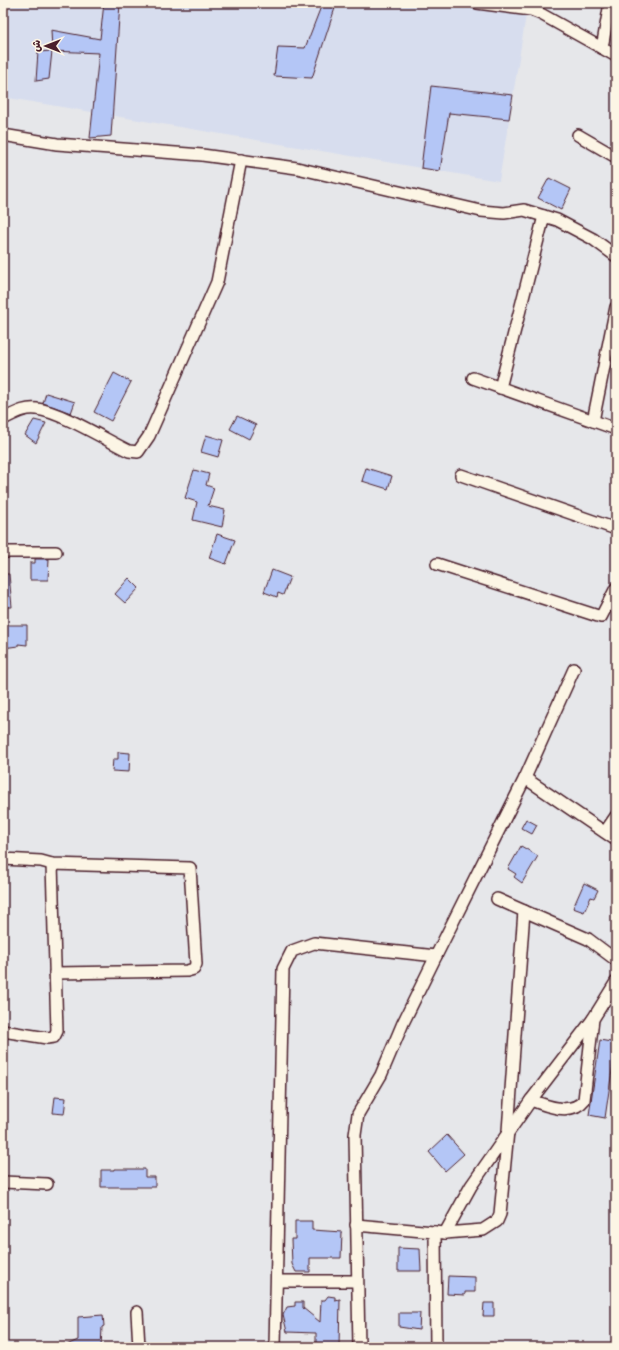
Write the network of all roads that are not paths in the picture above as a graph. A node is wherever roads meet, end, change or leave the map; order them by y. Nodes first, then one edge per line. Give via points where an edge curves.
1 (477, 3) edge
2 (610, 3) edge
3 (602, 48) junction
4 (616, 56) edge
5 (3, 135) edge
6 (578, 135) dead end
7 (616, 157) edge
8 (240, 160) junction
9 (544, 216) junction
10 (616, 256) edge
11 (616, 307) edge
12 (612, 346) edge
13 (473, 378) dead end
14 (500, 388) junction
15 (3, 419) edge
16 (593, 421) junction
17 (616, 429) edge
18 (461, 475) dead end
19 (616, 528) edge
20 (3, 552) edge
21 (56, 552) dead end
22 (437, 564) dead end
23 (616, 588) edge
24 (574, 669) dead end
25 (525, 778) junction
26 (616, 816) edge
27 (605, 832) junction
28 (616, 840) edge
29 (3, 859) edge
30 (52, 864) junction
31 (497, 900) dead end
32 (524, 911) junction
33 (436, 956) junction
34 (616, 960) edge
35 (55, 973) junction
36 (616, 982) edge
37 (593, 1019) junction
38 (3, 1031) edge
39 (530, 1100) junction
40 (508, 1131) junction
41 (3, 1182) edge
42 (47, 1184) dead end
43 (356, 1225) junction
44 (440, 1232) junction
45 (276, 1281) junction
46 (357, 1281) junction
47 (137, 1312) dead end
48 (139, 1347) edge
49 (275, 1347) edge
50 (359, 1347) edge
51 (436, 1347) edge

1 - 3 street via 531,10
2 - 3 street
3 - 4 street
5 - 8 street via 57,144
6 - 7 street
8 - 9 street via 297,168 481,211 504,213 524,210
8 - 15 street via 217,282 149,436 138,452 129,451 37,408 23,409
9 - 10 street via 593,239
9 - 14 street
11 - 12 street
12 - 16 street
13 - 14 street
14 - 16 street
16 - 17 street
18 - 19 street
20 - 21 street
22 - 23 street via 601,617
24 - 25 street
25 - 27 street
25 - 33 street
26 - 27 street
27 - 28 street
29 - 30 street via 41,860
30 - 35 street
30 - 35 street via 190,868 196,964 194,969 186,971
31 - 32 street
32 - 34 street via 588,939
32 - 40 street
33 - 43 street via 381,1075 358,1114 355,1135
33 - 45 street via 314,943 292,951 283,968
35 - 38 street via 57,1031 54,1037
36 - 37 street
37 - 39 street
37 - 39 street via 584,1100 580,1105 566,1109
39 - 40 street
40 - 44 street
40 - 44 street via 502,1203 497,1221 483,1230
41 - 42 street
43 - 44 street
43 - 46 street
44 - 51 street
45 - 46 street
45 - 49 street
46 - 50 street
47 - 48 street

